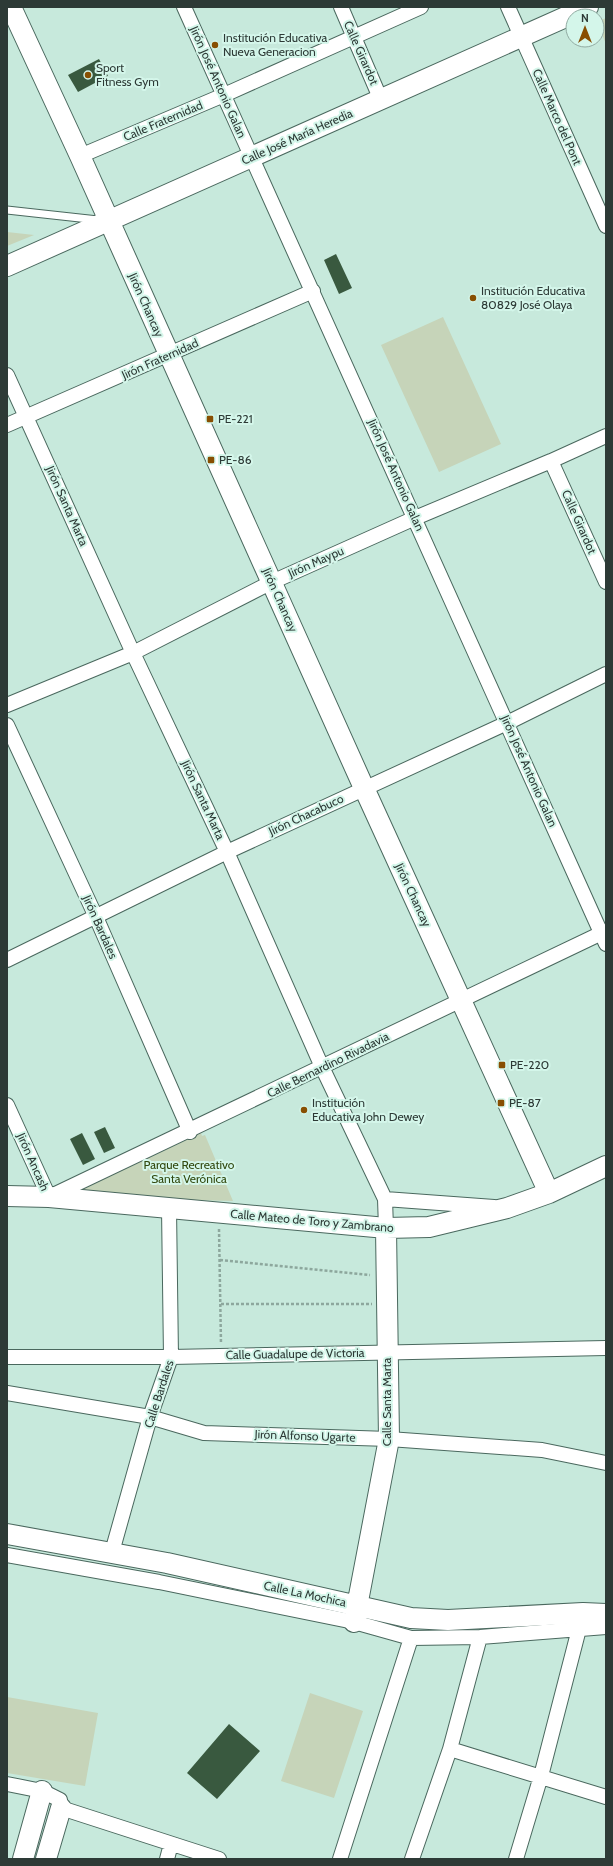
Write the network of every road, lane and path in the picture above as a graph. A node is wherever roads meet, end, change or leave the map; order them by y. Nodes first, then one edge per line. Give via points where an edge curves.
1 (11, 7) edge
2 (184, 7) edge
3 (341, 7) edge
4 (421, 7) edge
5 (508, 7) edge
6 (588, 7) edge
7 (353, 37) junction
8 (521, 38) junction
9 (224, 95) junction
10 (382, 100) junction
11 (80, 156) junction
12 (252, 156) junction
13 (7, 210) edge
14 (109, 220) junction
15 (606, 226) edge
16 (7, 266) edge
17 (313, 291) junction
18 (169, 355) junction
19 (7, 375) edge
20 (26, 416) junction
21 (7, 425) edge
22 (606, 436) edge
23 (551, 461) junction
24 (415, 518) junction
25 (272, 582) junction
26 (606, 582) edge
27 (133, 653) junction
28 (606, 674) edge
29 (7, 705) edge
30 (507, 722) junction
31 (7, 725) edge
32 (364, 788) junction
33 (227, 852) junction
34 (96, 917) junction
35 (604, 936) edge
36 (7, 960) edge
37 (462, 1001) junction
38 (322, 1067) junction
39 (7, 1105) edge
40 (190, 1132) junction
41 (606, 1166) edge
42 (550, 1192) junction
43 (7, 1196) edge
44 (49, 1197) junction
45 (385, 1199) junction
46 (169, 1208) junction
47 (507, 1208) junction
48 (219, 1212) junction
49 (386, 1228) junction
50 (220, 1260) junction
51 (387, 1277) junction
52 (220, 1304) junction
53 (387, 1304) junction
54 (606, 1348) edge
55 (387, 1352) junction
56 (222, 1356) junction
57 (7, 1357) edge
58 (171, 1357) junction
59 (7, 1393) edge
60 (150, 1417) junction
61 (389, 1439) junction
62 (606, 1463) edge
63 (7, 1534) edge
64 (112, 1552) junction
65 (7, 1555) edge
66 (356, 1613) junction
67 (606, 1614) edge
68 (606, 1627) edge
69 (579, 1629) junction
70 (480, 1637) junction
71 (411, 1638) junction
72 (450, 1749) junction
73 (541, 1776) junction
74 (7, 1784) edge
75 (42, 1791) junction
76 (606, 1797) edge
77 (61, 1808) junction
78 (171, 1844) junction
79 (23, 1859) edge
80 (46, 1859) edge
81 (167, 1859) edge
82 (219, 1859) edge
83 (340, 1859) edge
84 (412, 1859) edge
85 (516, 1859) edge

1 - 11 street, Jirón Chancay
2 - 9 street, Jirón José Antonio Galan
3 - 7 street, Calle Girardot
4 - 7 street, Calle Fraternidad
5 - 8 street, Calle Marco del Pont
6 - 8 street, Calle José María Heredia
7 - 9 street, Calle Fraternidad
7 - 10 street, Calle Girardot
8 - 10 street, Calle José María Heredia
8 - 15 street, Calle Marco del Pont
9 - 11 street, Calle Fraternidad
9 - 12 street, Jirón José Antonio Galan
10 - 12 street, Calle José María Heredia
11 - 14 street, Jirón Chancay
12 - 14 street, Calle José María Heredia
12 - 17 street, Jirón José Antonio Galan
13 - 14 lane
14 - 16 street, Calle José María Heredia
14 - 18 street, Jirón Chancay
17 - 18 street, Jirón Fraternidad
17 - 24 street, Jirón José Antonio Galan
18 - 20 street, Jirón Fraternidad
18 - 25 street, Jirón Chancay
19 - 20 street, Jirón Santa Marta
20 - 21 street, Jirón Fraternidad
20 - 27 street, Jirón Santa Marta
22 - 23 street, Jirón Maypu
23 - 24 street, Jirón Maypu
23 - 26 street, Calle Girardot
24 - 25 street, Jirón Maypu
24 - 30 street, Jirón José Antonio Galan
25 - 27 street, Jirón Maypu
25 - 32 street, Jirón Chancay
27 - 29 street, Jirón Maypu
27 - 33 street, Jirón Santa Marta
28 - 30 street, Jirón Chacabuco
30 - 32 street, Jirón Chacabuco
30 - 35 street, Jirón José Antonio Galan
31 - 34 street, Jirón Bardales
32 - 33 street, Jirón Chacabuco
32 - 37 street, Jirón Chancay
33 - 34 street, Jirón Chacabuco
33 - 38 street, Jirón Santa Marta
34 - 36 street, Jirón Chacabuco
34 - 40 street, Jirón Bardales
35 - 37 street, Calle Bernardino Rivadavia
37 - 38 street, Calle Bernardino Rivadavia
37 - 42 street, Jirón Chancay
38 - 40 street, Calle Bernardino Rivadavia
38 - 45 street, Jirón Santa Marta
39 - 44 street, Jirón Ancash
40 - 44 street, Calle Bernardino Rivadavia
41 - 42 street, Calle Mateo de Toro y Zambrano
42 - 47 street, Calle Mateo de Toro y Zambrano
43 - 44 street, Calle Mateo de Toro y Zambrano
44 - 46 street, Calle Mateo de Toro y Zambrano
45 - 47 street
45 - 49 street, Jirón Santa Marta
46 - 48 street, Calle Mateo de Toro y Zambrano
46 - 58 street, Calle Bardales
47 - 49 street, Calle Mateo de Toro y Zambrano via 429,1227
48 - 49 street, Calle Mateo de Toro y Zambrano
48 - 50 path
49 - 51 street, Calle Santa Marta
50 - 51 path
50 - 52 path
51 - 53 street, Calle Santa Marta
52 - 53 path
52 - 56 path
53 - 55 street, Calle Santa Marta
54 - 55 street, Calle Guadalupe de Victoria
55 - 56 street, Calle Guadalupe de Victoria
55 - 61 street, Calle Santa Marta
56 - 58 street, Calle Guadalupe de Victoria
57 - 58 street, Calle Guadalupe de Victoria
58 - 60 street, Calle Bardales
59 - 60 street, Jirón Alfonso Ugarte
60 - 61 street, Jirón Alfonso Ugarte via 204,1433
60 - 64 street, Calle Bardales
61 - 62 street, Jirón Alfonso Ugarte via 542,1450
61 - 66 street, Calle Santa Marta
63 - 64 street, Calle La Mochica
64 - 66 street, Calle La Mochica
65 - 66 street, Calle La Mochica
66 - 67 street, Calle La Mochica via 448,1620
66 - 71 street, Calle La Mochica
68 - 69 street, Calle La Mochica
69 - 70 street, Calle La Mochica
69 - 73 street
70 - 71 street, Calle La Mochica
70 - 72 street
71 - 83 street
72 - 73 street
72 - 84 street
73 - 76 street
73 - 85 street
74 - 75 street
75 - 77 street via 60,1800
75 - 79 street
77 - 78 street
77 - 80 street
78 - 81 street
78 - 82 street

